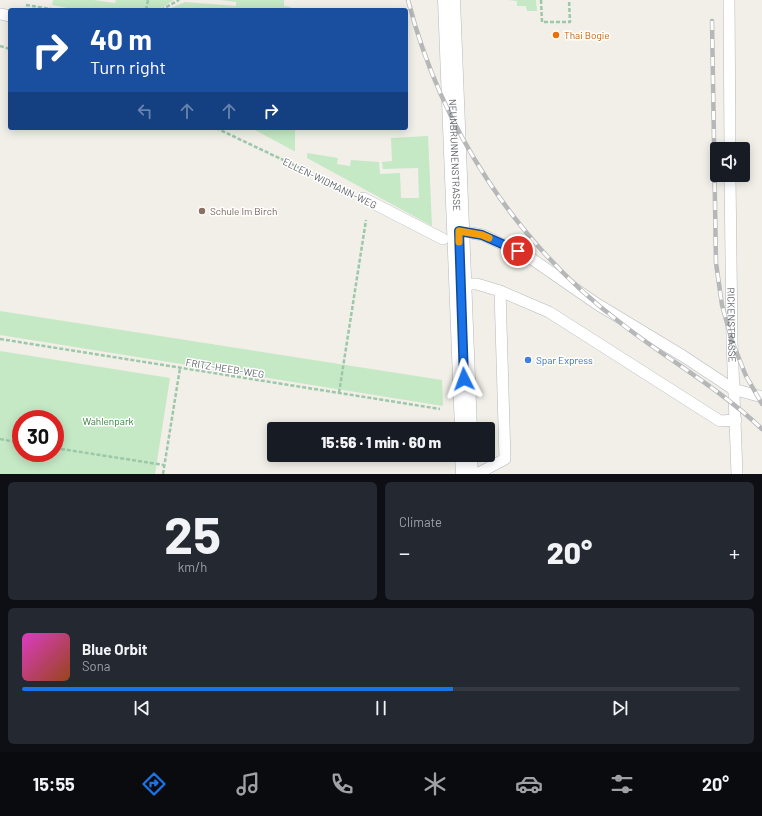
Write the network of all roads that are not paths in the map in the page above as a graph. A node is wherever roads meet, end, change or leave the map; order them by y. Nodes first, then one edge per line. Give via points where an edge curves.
1 (449, 0) edge
2 (729, 0) edge
3 (730, 142) edge
4 (730, 182) edge
5 (366, 200) road end
6 (451, 235) junction
7 (460, 284) junction
8 (500, 292) junction
9 (733, 389) junction
10 (762, 397) edge
11 (736, 420) junction
12 (466, 422) edge
13 (466, 462) edge
14 (467, 474) edge
15 (477, 474) edge
16 (737, 474) edge

1 - 6 street, NEUNBRUNNENSTRASSE via 453,119
2 - 3 lane
4 - 9 lane, RICKENSTRASSE
5 - 6 lane, ELLEN-WIDMANN-WEG
6 - 7 street, NEUNBRUNNENSTRASSE
6 - 9 lane, ELLEN-WIDMANN-WEG via 482,235 529,257 597,304
7 - 8 lane via 477,284
7 - 12 street, NEUNBRUNNENSTRASSE
8 - 11 lane via 549,312 720,421
8 - 15 lane via 505,459
9 - 10 lane, ELLEN-WIDMANN-WEG
9 - 11 lane, RICKENSTRASSE
11 - 16 lane, RICKENSTRASSE
13 - 14 street

